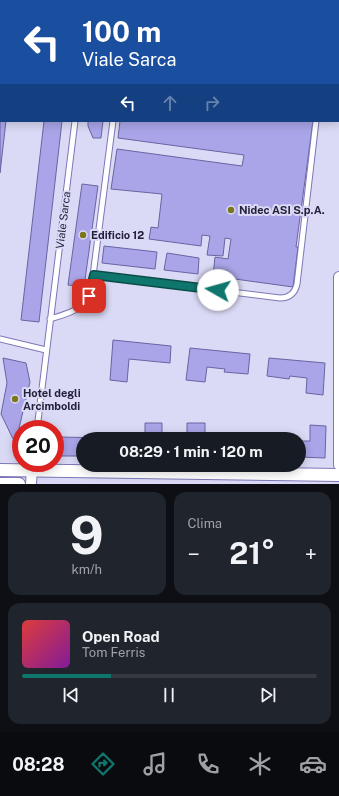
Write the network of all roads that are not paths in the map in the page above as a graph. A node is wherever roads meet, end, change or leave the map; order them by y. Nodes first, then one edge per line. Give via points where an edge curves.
1 (75, 122) edge
2 (113, 122) edge
3 (316, 122) edge
4 (94, 275) junction
5 (339, 277) edge
6 (339, 293) edge
7 (339, 307) edge
8 (50, 319) junction
9 (0, 339) edge
10 (46, 350) junction
11 (38, 420) edge
12 (339, 465) edge
13 (64, 468) edge
14 (12, 469) edge
15 (0, 470) edge
16 (32, 472) edge
17 (339, 475) edge
18 (0, 484) edge
19 (19, 484) edge
20 (31, 484) edge

1 - 8 lane, Viale Sarca
2 - 4 lane
3 - 4 lane via 297,284 291,296 280,298
4 - 8 lane via 91,291 84,304 71,312
5 - 6 street
6 - 7 street
7 - 12 street
8 - 10 lane, Viale Sarca
9 - 10 lane
10 - 11 lane, Viale Sarca
13 - 17 street
14 - 15 street
16 - 20 street
18 - 19 street

